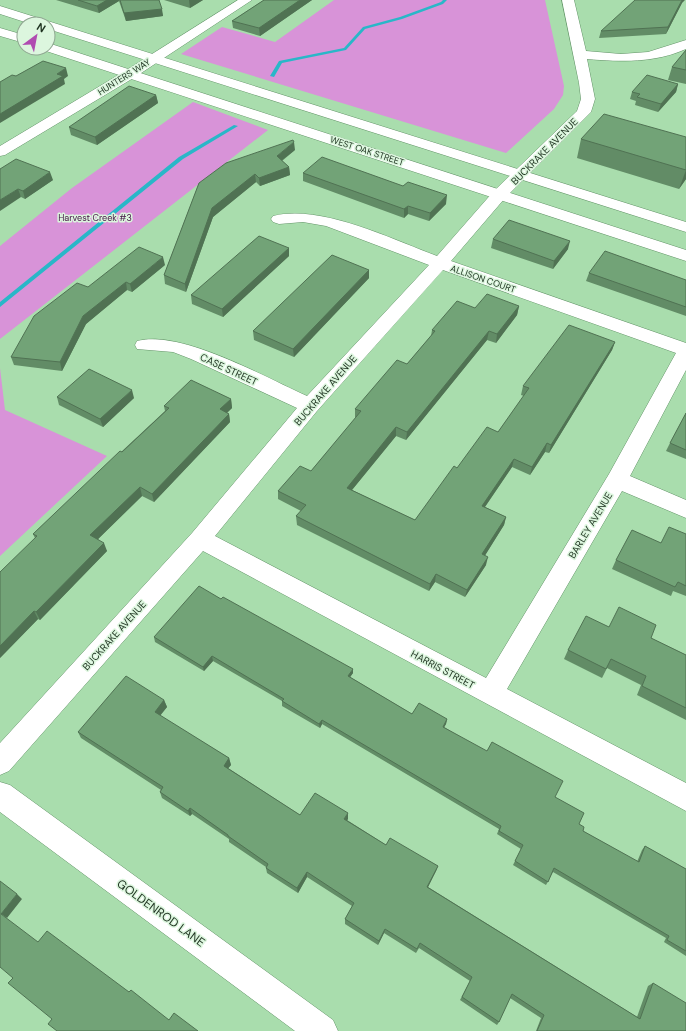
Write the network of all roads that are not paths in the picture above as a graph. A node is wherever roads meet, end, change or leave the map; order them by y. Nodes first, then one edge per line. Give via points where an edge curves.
1 (246, 0) edge
2 (568, 0) edge
3 (0, 10) edge
4 (19, 16) edge
5 (56, 28) edge
6 (0, 32) edge
7 (16, 37) edge
8 (686, 44) edge
9 (56, 50) edge
10 (581, 56) junction
11 (153, 59) junction
12 (130, 74) junction
13 (0, 152) edge
14 (521, 175) junction
15 (499, 195) junction
16 (279, 219) dead end
17 (686, 227) edge
18 (686, 256) edge
19 (440, 263) junction
20 (144, 345) dead end
21 (686, 351) edge
22 (310, 406) junction
23 (616, 480) junction
24 (686, 509) edge
25 (200, 539) junction
26 (490, 694) junction
27 (0, 762) edge
28 (0, 795) edge
29 (686, 798) edge
30 (322, 1031) edge

1 - 11 street, HUNTERS WAY
2 - 10 street, BUCKRAKE AVENUE
3 - 4 street
5 - 11 street
6 - 7 street
8 - 10 street via 676,50 643,58
9 - 12 street, WEST OAK STREET
10 - 14 street, BUCKRAKE AVENUE via 591,114
11 - 12 street, HUNTERS WAY
11 - 14 street
12 - 13 street, HUNTERS WAY
12 - 15 street, WEST OAK STREET
14 - 15 street, BUCKRAKE AVENUE
14 - 17 street
15 - 18 street, WEST OAK STREET
15 - 19 street, BUCKRAKE AVENUE
16 - 19 street, ALLISON COURT via 303,217 330,222
19 - 21 street, ALLISON COURT
19 - 22 street, BUCKRAKE AVENUE
20 - 22 street, CASE STREET via 174,346 198,354
21 - 23 street, BARLEY AVENUE
22 - 25 street, BUCKRAKE AVENUE
23 - 24 street
23 - 26 street, BARLEY AVENUE
25 - 26 street, HARRIS STREET
25 - 27 street, BUCKRAKE AVENUE
26 - 29 street, HARRIS STREET
28 - 30 street, GOLDENROD LANE

